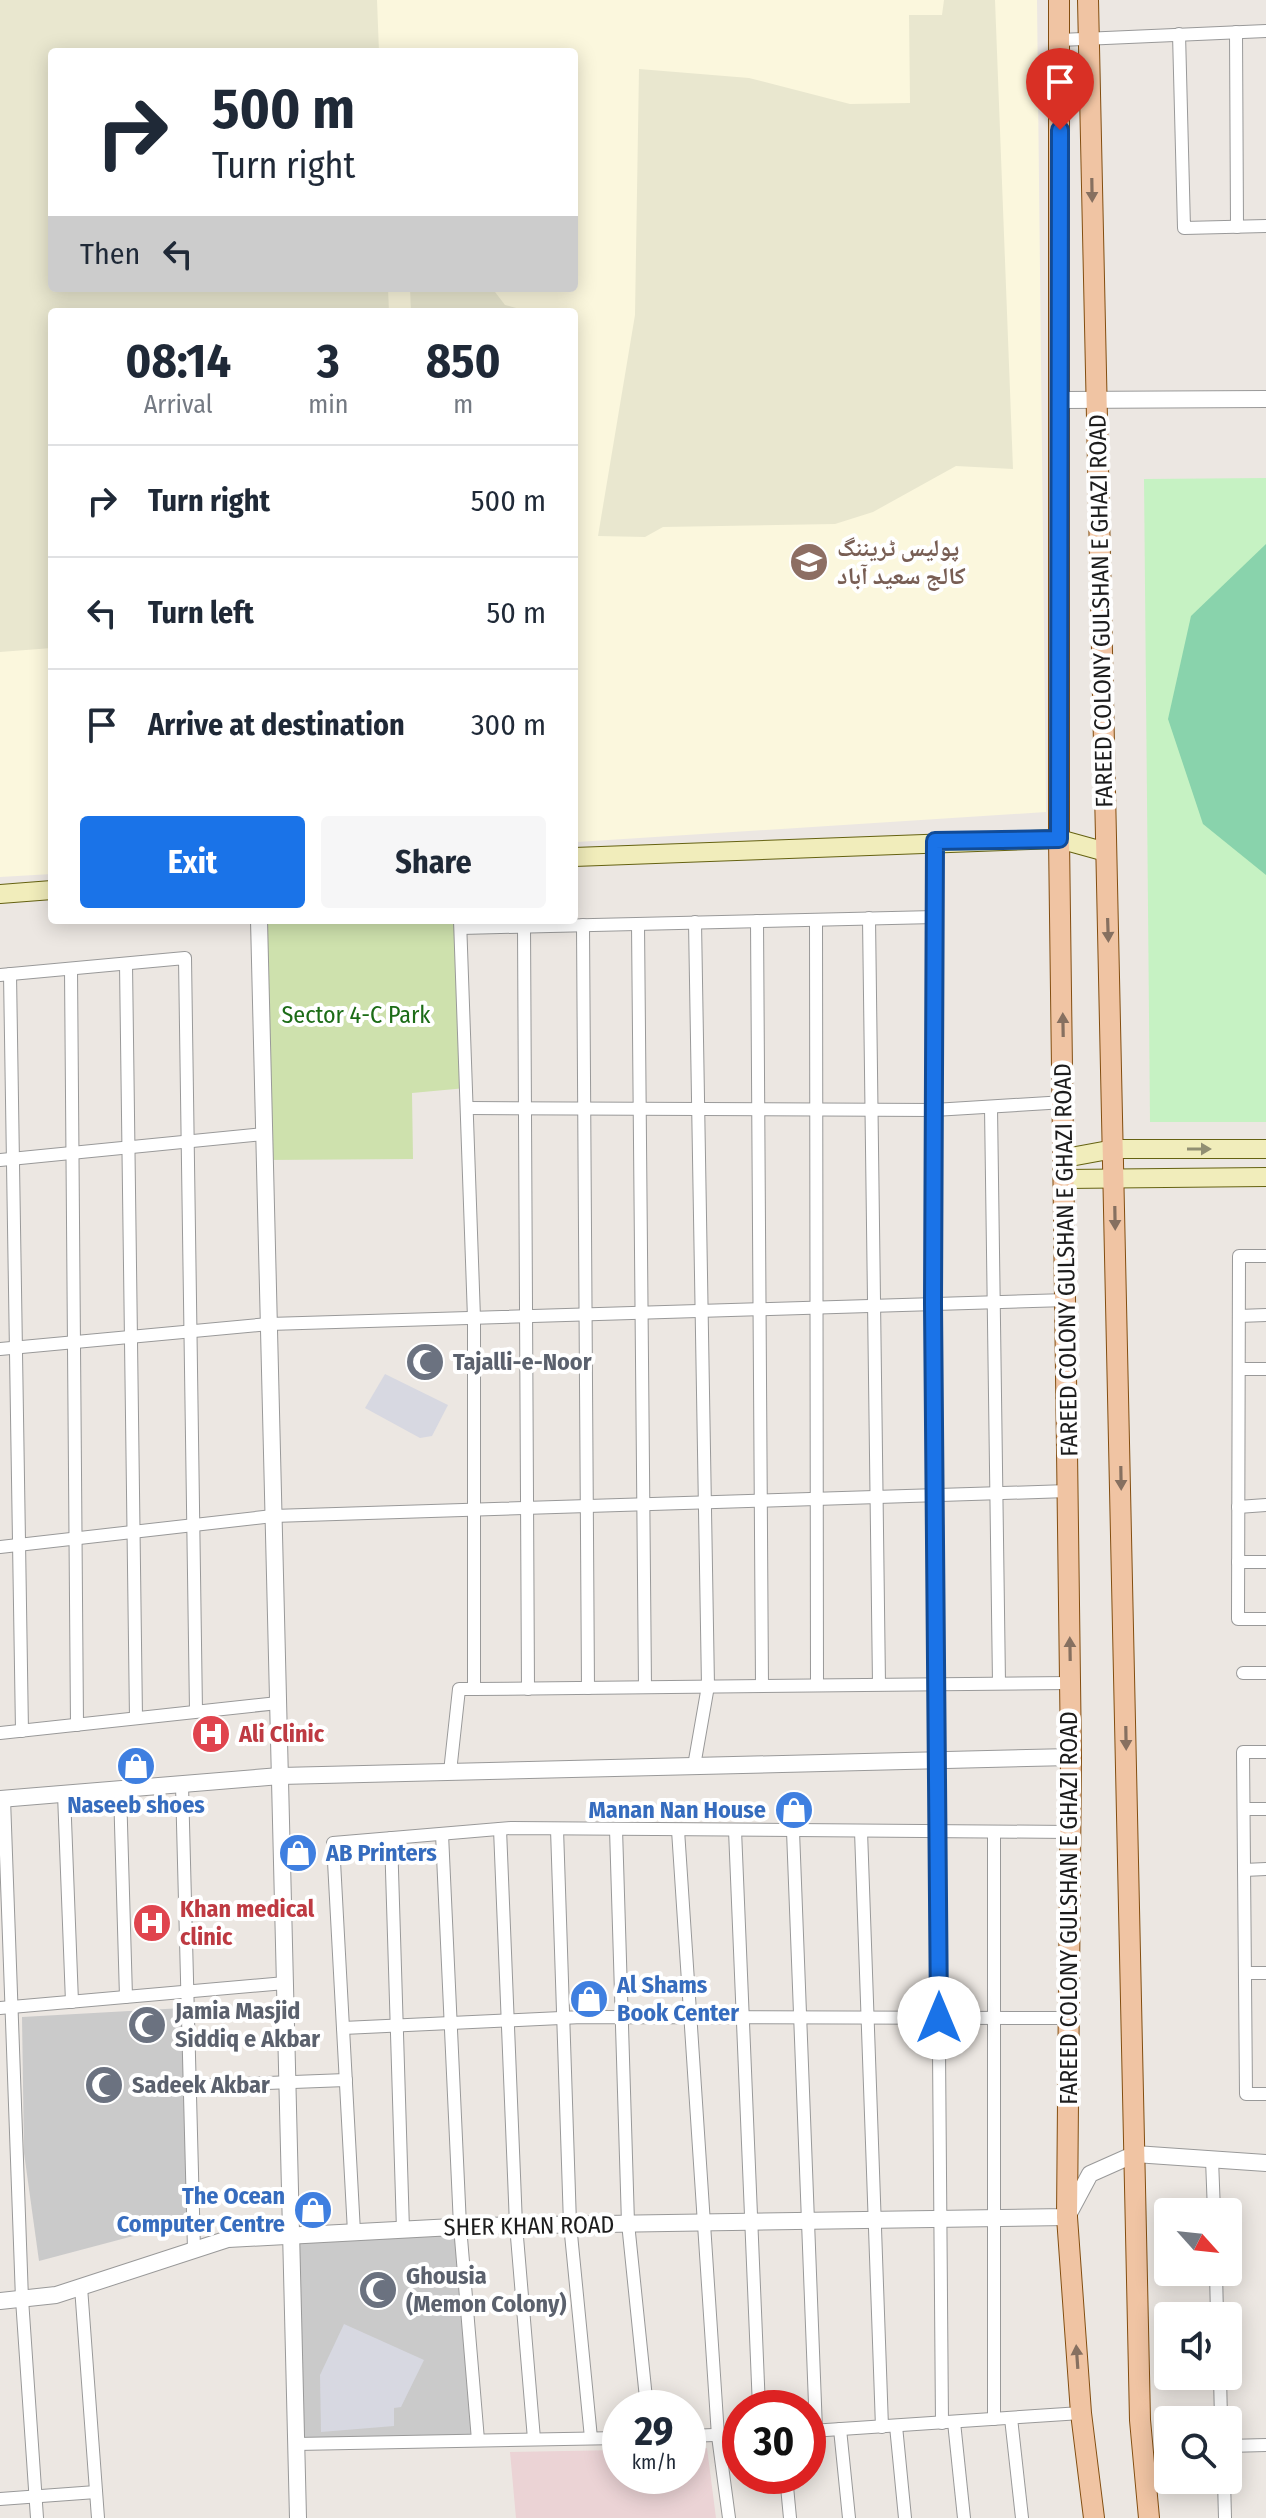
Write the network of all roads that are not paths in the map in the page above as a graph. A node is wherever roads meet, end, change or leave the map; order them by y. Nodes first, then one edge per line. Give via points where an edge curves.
1 (1059, 0) edge
2 (1088, 0) edge
3 (1266, 31) edge
4 (1236, 32) junction
5 (1179, 34) junction
6 (1060, 40) junction
7 (1089, 40) junction
8 (1266, 226) edge
9 (1237, 227) junction
10 (1266, 399) edge
11 (1061, 400) junction
12 (1096, 402) junction
13 (1059, 839) junction
14 (935, 841) junction
15 (1106, 852) junction
16 (578, 857) edge
17 (48, 890) edge
18 (0, 894) edge
19 (935, 917) junction
20 (869, 918) junction
21 (816, 920) junction
22 (757, 921) junction
23 (695, 922) junction
24 (259, 924) edge
25 (460, 924) edge
26 (638, 924) junction
27 (583, 925) junction
28 (524, 926) junction
29 (126, 964) junction
30 (71, 969) junction
31 (5, 975) edge
32 (1065, 1102) junction
33 (991, 1107) junction
34 (467, 1108) junction
35 (525, 1108) junction
36 (584, 1109) junction
37 (640, 1109) junction
38 (698, 1109) junction
39 (758, 1109) junction
40 (816, 1110) junction
41 (872, 1110) junction
42 (934, 1110) junction
43 (264, 1134) junction
44 (188, 1142) junction
45 (128, 1148) junction
46 (1114, 1149) junction
47 (1266, 1149) edge
48 (72, 1153) junction
49 (6, 1160) edge
50 (1066, 1168) junction
51 (1114, 1176) junction
52 (1266, 1177) edge
53 (1266, 1256) edge
54 (1067, 1300) junction
55 (993, 1303) junction
56 (933, 1304) junction
57 (874, 1306) junction
58 (816, 1308) junction
59 (759, 1309) junction
60 (702, 1311) junction
61 (641, 1313) junction
62 (586, 1315) junction
63 (1266, 1315) edge
64 (526, 1316) junction
65 (1239, 1316) junction
66 (474, 1318) junction
67 (269, 1324) junction
68 (191, 1331) junction
69 (131, 1337) junction
70 (74, 1342) junction
71 (16, 1348) junction
72 (0, 1349) edge
73 (1239, 1369) junction
74 (1266, 1369) edge
75 (1068, 1491) junction
76 (996, 1493) junction
77 (935, 1495) junction
78 (876, 1497) junction
79 (817, 1499) junction
80 (761, 1501) junction
81 (705, 1502) junction
82 (643, 1505) junction
83 (1266, 1505) edge
84 (587, 1506) junction
85 (1238, 1507) junction
86 (527, 1508) junction
87 (475, 1510) junction
88 (273, 1516) junction
89 (194, 1528) junction
90 (133, 1534) junction
91 (76, 1539) junction
92 (19, 1545) junction
93 (0, 1547) edge
94 (1238, 1562) junction
95 (1266, 1562) edge
96 (1266, 1619) edge
97 (1243, 1673) dead end
98 (1266, 1673) edge
99 (938, 1683) junction
100 (999, 1683) junction
101 (1071, 1683) junction
102 (879, 1684) junction
103 (817, 1685) junction
104 (708, 1686) junction
105 (762, 1686) junction
106 (645, 1687) junction
107 (588, 1688) junction
108 (474, 1689) junction
109 (528, 1689) junction
110 (278, 1703) junction
111 (196, 1711) junction
112 (136, 1718) junction
113 (77, 1725) junction
114 (22, 1731) junction
115 (0, 1733) edge
116 (1266, 1752) edge
117 (1071, 1757) junction
118 (939, 1760) junction
119 (694, 1766) junction
120 (450, 1772) junction
121 (280, 1776) junction
122 (182, 1785) junction
123 (120, 1790) junction
124 (64, 1794) junction
125 (2, 1799) edge
126 (1244, 1809) junction
127 (1266, 1809) edge
128 (500, 1829) junction
129 (557, 1829) junction
130 (616, 1829) junction
131 (678, 1830) junction
132 (735, 1830) junction
133 (793, 1831) junction
134 (861, 1831) junction
135 (939, 1832) junction
136 (994, 1832) junction
137 (1070, 1832) junction
138 (442, 1834) junction
139 (391, 1838) junction
140 (1266, 1869) edge
141 (1244, 1870) junction
142 (1245, 1973) junction
143 (1266, 1973) edge
144 (285, 1983) junction
145 (187, 1991) junction
146 (126, 1997) junction
147 (72, 2002) junction
148 (6, 2007) edge
149 (622, 2017) junction
150 (690, 2017) junction
151 (743, 2017) junction
152 (800, 2017) junction
153 (564, 2018) junction
154 (868, 2018) junction
155 (939, 2018) junction
156 (994, 2018) junction
157 (1068, 2018) junction
158 (508, 2020) junction
159 (450, 2023) junction
160 (397, 2026) junction
161 (343, 2028) junction
162 (346, 2080) junction
163 (287, 2082) junction
164 (190, 2086) junction
165 (1266, 2094) edge
166 (1135, 2154) junction
167 (1212, 2159) junction
168 (1266, 2163) edge
169 (1213, 2198) edge
170 (994, 2217) junction
171 (1067, 2217) junction
172 (940, 2218) junction
173 (875, 2219) junction
174 (808, 2220) junction
175 (751, 2221) junction
176 (704, 2222) junction
177 (628, 2223) junction
178 (570, 2224) junction
179 (516, 2225) junction
180 (460, 2226) junction
181 (403, 2230) junction
182 (354, 2232) junction
183 (291, 2236) junction
184 (194, 2250) junction
185 (81, 2287) junction
186 (22, 2299) junction
187 (0, 2301) edge
188 (645, 2390) edge
189 (758, 2390) edge
190 (811, 2390) edge
191 (1081, 2413) junction
192 (1011, 2418) junction
193 (994, 2419) junction
194 (948, 2422) junction
195 (889, 2426) junction
196 (840, 2429) junction
197 (826, 2430) edge
198 (706, 2436) edge
199 (718, 2436) junction
200 (722, 2436) edge
201 (591, 2438) junction
202 (602, 2438) edge
203 (534, 2439) junction
204 (478, 2440) junction
205 (296, 2444) junction
206 (1266, 2445) edge
207 (1242, 2446) edge
208 (96, 2492) junction
209 (788, 2494) edge
210 (1224, 2494) edge
211 (35, 2496) junction
212 (0, 2499) edge
213 (37, 2518) edge
214 (98, 2518) edge
215 (298, 2518) edge
216 (729, 2518) edge
217 (790, 2518) edge
218 (849, 2518) edge
219 (905, 2518) edge
220 (964, 2518) edge
221 (1022, 2518) edge
222 (1094, 2518) edge
223 (1149, 2518) edge
224 (1225, 2518) edge

1 - 6 main road, FAREED COLONY GULSHAN E GHAZI ROAD
2 - 7 main road, FAREED COLONY GULSHAN E GHAZI ROAD
3 - 4 street
4 - 5 street
4 - 9 street
5 - 7 street
5 - 9 street via 1184,228
6 - 7 street
6 - 11 main road, FAREED COLONY GULSHAN E GHAZI ROAD
7 -> 12 main road, FAREED COLONY GULSHAN E GHAZI ROAD
8 - 9 street
10 - 12 street
11 - 12 street
11 - 13 main road, FAREED COLONY GULSHAN E GHAZI ROAD
12 - 15 main road, FAREED COLONY GULSHAN E GHAZI ROAD
13 - 14 main road
13 - 15 main road
32 -> 13 main road, FAREED COLONY GULSHAN E GHAZI ROAD
14 - 16 main road
14 - 19 street
15 -> 46 main road, FAREED COLONY GULSHAN E GHAZI ROAD
17 - 18 main road
19 - 20 street
19 - 42 street
20 - 21 street
20 - 41 street
21 - 22 street
21 - 40 street
22 - 23 street
22 - 39 street
23 - 26 street
23 - 38 street
24 - 43 street
25 - 28 street
25 - 34 street
26 - 27 street
26 - 37 street
27 - 28 street
27 - 36 street
28 - 35 street
29 - 30 street
29 - 44 street via 185,958
29 - 45 street
30 - 31 street
30 - 48 street
31 - 49 street
32 - 33 street
32 - 50 main road, FAREED COLONY GULSHAN E GHAZI ROAD
33 - 42 street
33 - 55 street
34 - 35 street
34 - 66 street
35 - 36 street
35 - 64 street
36 - 37 street
36 - 62 street
37 - 38 street
37 - 61 street
38 - 39 street
38 - 60 street
39 - 40 street
39 - 59 street
40 - 41 street
40 - 58 street
41 - 42 street
41 - 57 street
42 - 56 street
43 - 44 street
43 - 67 street
44 - 45 street
44 - 68 street
45 - 48 street
45 - 69 street
46 -> 47 main road
46 - 50 main road
46 - 51 main road, FAREED COLONY GULSHAN E GHAZI ROAD
48 - 49 street
48 - 70 street
49 - 71 street
50 - 51 main road
50 - 54 main road, FAREED COLONY GULSHAN E GHAZI ROAD
51 - 52 main road
51 -> 166 main road, FAREED COLONY GULSHAN E GHAZI ROAD
53 - 65 street via 1239,1256
54 - 55 street
54 - 75 main road, FAREED COLONY GULSHAN E GHAZI ROAD
55 - 56 street
55 - 76 street
56 - 57 street
56 - 77 street
57 - 58 street
57 - 78 street
58 - 59 street
58 - 79 street
59 - 60 street
59 - 80 street
60 - 61 street
60 - 81 street
61 - 62 street
61 - 82 street
62 - 64 street
62 - 84 street
63 - 65 street
64 - 66 street
64 - 86 street
65 - 73 street
66 - 67 street
66 - 87 street
67 - 68 street
67 - 88 street
68 - 69 street
68 - 89 street
69 - 70 street
69 - 90 street
70 - 71 street
70 - 91 street
71 - 72 street
71 - 92 street
73 - 74 street
73 - 85 street
75 - 76 street
101 -> 75 main road, FAREED COLONY GULSHAN E GHAZI ROAD
76 - 77 street
76 - 100 street
77 - 78 street
77 - 99 street
78 - 79 street
78 - 102 street
79 - 80 street
79 - 103 street
80 - 81 street
80 - 105 street
81 - 82 street
81 - 104 street
82 - 84 street
82 - 106 street
83 - 85 street
84 - 86 street
84 - 107 street
85 - 94 street
86 - 87 street
86 - 109 street
87 - 88 street
87 - 108 street
88 - 89 street
88 - 110 street
89 - 90 street
89 - 111 street
90 - 91 street
90 - 112 street
91 - 92 street
91 - 113 street
92 - 93 street
92 - 114 street
94 - 95 street
94 - 96 street via 1238,1619
97 - 98 street
99 - 100 street
99 - 102 street
99 - 118 street
100 - 101 street
101 - 117 main road, FAREED COLONY GULSHAN E GHAZI ROAD
102 - 103 street
103 - 105 street
104 - 105 street
104 - 106 street
104 - 119 street
106 - 107 street
107 - 109 street
108 - 109 street
108 - 120 street via 459,1689
110 - 111 street
110 - 121 street
111 - 112 street
112 - 113 street
113 - 114 street
114 - 115 street
116 - 126 street via 1243,1752
117 - 118 street
117 - 137 main road, FAREED COLONY GULSHAN E GHAZI ROAD
118 - 119 street
118 - 135 street
119 - 120 street
120 - 121 street
121 - 122 street
121 - 144 street
122 - 123 street
122 - 145 street
123 - 124 street
123 - 146 street
124 - 125 street
124 - 147 street
125 - 148 street
126 - 127 street
126 - 141 street
128 - 129 street
128 - 138 street
128 - 158 street
129 - 130 street
129 - 153 street
130 - 131 street
130 - 149 street
131 - 132 street
131 - 150 street
132 - 133 street
132 - 151 street
133 - 134 street
133 - 152 street
134 - 135 street
134 - 154 street
135 - 136 street
135 - 155 street
136 - 137 street
136 - 156 street
137 - 157 main road, FAREED COLONY GULSHAN E GHAZI ROAD
138 - 139 street
138 - 159 street
139 - 160 street
139 - 161 street via 333,1843
140 - 141 street
141 - 142 street
142 - 143 street
142 - 165 street via 1246,2094
144 - 145 street
144 - 163 street
145 - 146 street
145 - 164 street
146 - 147 street
147 - 148 street
148 - 186 street
149 - 150 street
149 - 153 street
149 - 177 street
150 - 151 street
150 - 176 street
151 - 152 street
151 - 175 street
152 - 154 street
152 - 174 street
153 - 158 street
153 - 178 street
154 - 155 street
154 - 173 street
155 - 156 street
155 - 172 street
156 - 157 street
156 - 170 street
157 - 171 main road, FAREED COLONY GULSHAN E GHAZI ROAD
158 - 159 street
158 - 179 street
159 - 160 street
159 - 180 street
160 - 161 street
160 - 181 street
161 - 162 street
162 - 163 street
162 - 182 street
163 - 164 street
163 - 183 street
164 - 184 street
166 - 167 street
166 - 171 street via 1090,2174
166 - 223 main road, FAREED COLONY GULSHAN E GHAZI ROAD via 1140,2420
167 - 168 street
167 - 169 street
170 - 171 street, SHER KHAN ROAD
170 - 172 street, SHER KHAN ROAD
170 - 193 street
191 -> 171 main road, FAREED COLONY GULSHAN E GHAZI ROAD
172 - 173 street, SHER KHAN ROAD
172 - 194 street
173 - 174 street, SHER KHAN ROAD
173 - 195 street
174 - 175 street, SHER KHAN ROAD
174 - 190 street
175 - 176 street, SHER KHAN ROAD
175 - 189 street
176 - 177 street, SHER KHAN ROAD
176 - 199 street
177 - 178 street, SHER KHAN ROAD
177 - 188 street
178 - 179 street, SHER KHAN ROAD
178 - 201 street
179 - 180 street, SHER KHAN ROAD
179 - 203 street
180 - 181 street, SHER KHAN ROAD
180 - 204 street
181 - 182 street, SHER KHAN ROAD
182 - 183 street, SHER KHAN ROAD
183 - 184 street, SHER KHAN ROAD via 228,2239
183 - 205 street
184 - 185 street, SHER KHAN ROAD
185 - 186 street, SHER KHAN ROAD
185 - 208 street
186 - 187 street, SHER KHAN ROAD
186 - 211 street
191 - 192 street
191 - 222 main road, FAREED COLONY GULSHAN E GHAZI ROAD
192 - 193 street
192 - 221 street
193 - 194 street
194 - 195 street
194 - 220 street
195 - 196 street
195 - 219 street
196 - 197 street
196 - 218 street
198 - 199 street
199 - 200 street
199 - 216 street
201 - 202 street
201 - 203 street
203 - 204 street
204 - 205 street
205 - 215 street
206 - 207 street
208 - 211 street
208 - 214 street
209 - 217 street
210 - 224 street
211 - 212 street
211 - 213 street

